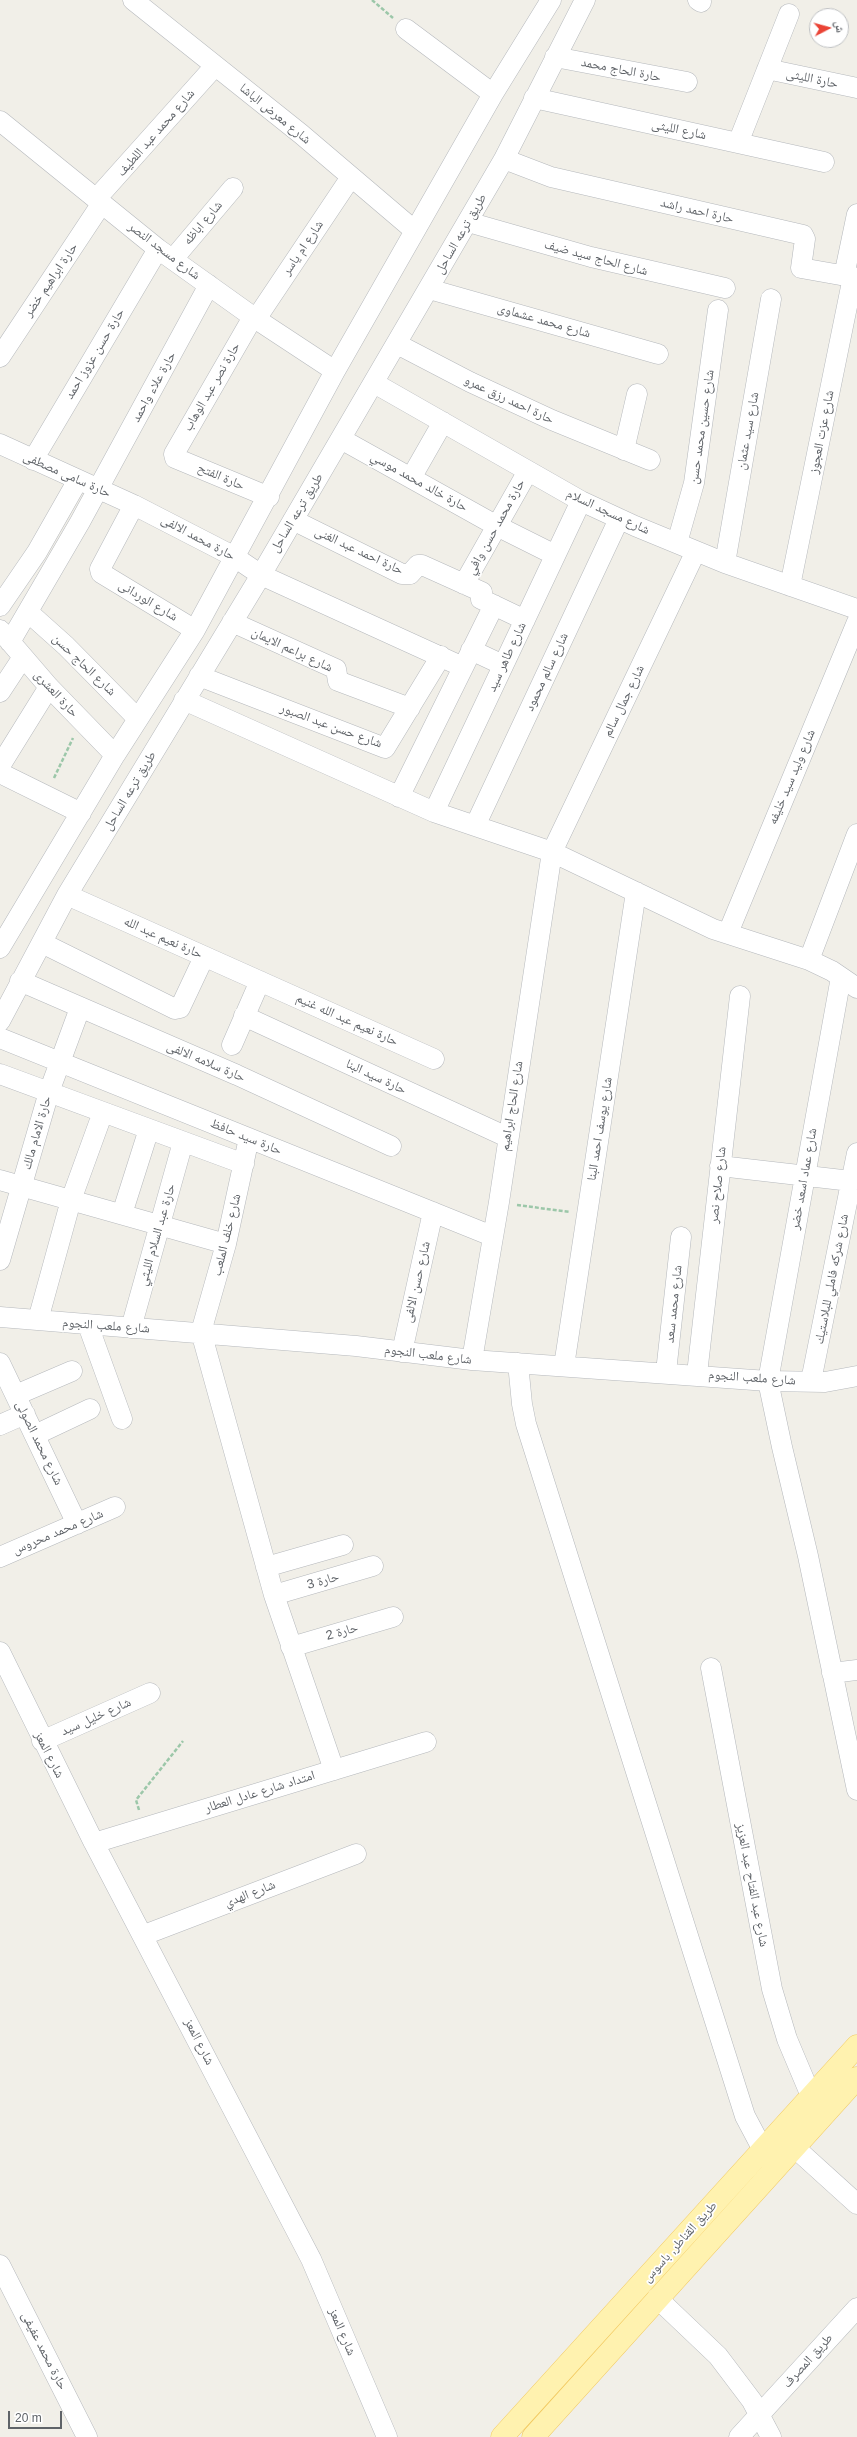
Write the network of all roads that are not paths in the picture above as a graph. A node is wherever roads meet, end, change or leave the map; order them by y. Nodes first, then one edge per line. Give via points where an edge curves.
1 (133, 0) edge
2 (551, 0) edge
3 (585, 0) edge
4 (789, 14) dead end
5 (406, 28) road end
6 (555, 57) junction
7 (215, 66) junction
8 (767, 69) junction
9 (687, 82) dead end
10 (857, 88) edge
11 (493, 94) junction
12 (534, 98) junction
13 (0, 121) edge
14 (738, 143) junction
15 (504, 160) junction
16 (824, 162) dead end
17 (351, 177) junction
18 (233, 188) dead end
19 (99, 201) junction
20 (857, 214) edge
21 (468, 222) junction
22 (415, 231) junction
23 (165, 254) junction
24 (851, 277) edge
25 (209, 285) junction
26 (725, 288) dead end
27 (429, 289) junction
28 (771, 299) dead end
29 (718, 310) dead end
30 (254, 318) junction
31 (397, 344) junction
32 (658, 354) dead end
33 (0, 357) edge
34 (335, 372) junction
35 (374, 383) junction
36 (637, 394) dead end
37 (443, 422) junction
38 (341, 439) junction
39 (0, 444) edge
40 (624, 450) junction
41 (174, 457) joint
42 (32, 460) junction
43 (650, 460) dead end
44 (528, 471) junction
45 (411, 478) junction
46 (78, 480) junction
47 (98, 489) junction
48 (268, 497) junction
49 (580, 501) junction
50 (134, 504) junction
51 (619, 519) junction
52 (293, 520) junction
53 (497, 526) junction
54 (678, 544) junction
55 (696, 551) junction
56 (555, 555) junction
57 (233, 556) junction
58 (725, 563) junction
59 (261, 575) junction
60 (464, 584) junction
61 (790, 586) junction
62 (494, 605) junction
63 (0, 606) edge
64 (857, 610) edge
65 (28, 612) junction
66 (525, 620) junction
67 (232, 622) junction
68 (195, 630) junction
69 (5, 636) edge
70 (441, 656) junction
71 (23, 657) junction
72 (467, 658) junction
73 (503, 665) junction
74 (199, 676) junction
75 (49, 687) junction
76 (0, 692) edge
77 (184, 700) junction
78 (410, 708) junction
79 (138, 719) junction
80 (115, 755) junction
81 (0, 766) edge
82 (0, 773) edge
83 (398, 797) junction
84 (434, 812) junction
85 (81, 813) junction
86 (475, 826) junction
87 (857, 834) edge
88 (552, 852) junction
89 (636, 892) junction
90 (67, 896) junction
91 (728, 933) junction
92 (42, 943) junction
93 (0, 948) edge
94 (204, 957) junction
95 (809, 960) junction
96 (841, 977) junction
97 (20, 981) junction
98 (260, 981) junction
99 (857, 988) edge
100 (740, 996) dead end
101 (80, 1008) junction
102 (244, 1016) junction
103 (0, 1021) edge
104 (0, 1038) edge
105 (232, 1046) dead end
106 (434, 1059) dead end
107 (60, 1062) junction
108 (0, 1074) edge
109 (49, 1092) junction
110 (103, 1112) junction
111 (149, 1129) junction
112 (507, 1137) junction
113 (249, 1138) junction
114 (183, 1142) junction
115 (391, 1146) dead end
116 (857, 1153) edge
117 (244, 1164) junction
118 (720, 1166) junction
119 (805, 1176) junction
120 (0, 1180) edge
121 (851, 1182) junction
122 (21, 1186) junction
123 (71, 1200) junction
124 (433, 1212) junction
125 (122, 1214) junction
126 (160, 1225) junction
127 (492, 1236) junction
128 (681, 1237) dead end
129 (226, 1244) junction
130 (0, 1260) edge
131 (0, 1317) edge
132 (38, 1320) junction
133 (88, 1325) junction
134 (131, 1328) junction
135 (201, 1332) junction
136 (402, 1352) junction
137 (472, 1360) junction
138 (518, 1363) junction
139 (564, 1366) junction
140 (2, 1369) edge
141 (72, 1371) dead end
142 (666, 1372) junction
143 (697, 1374) junction
144 (857, 1376) edge
145 (768, 1381) junction
146 (811, 1381) junction
147 (16, 1395) junction
148 (90, 1409) dead end
149 (25, 1414) junction
150 (122, 1419) dead end
151 (0, 1425) edge
152 (35, 1435) junction
153 (115, 1507) dead end
154 (77, 1524) junction
155 (343, 1545) dead end
156 (0, 1557) edge
157 (373, 1566) dead end
158 (266, 1567) junction
159 (274, 1595) junction
160 (393, 1617) dead end
161 (291, 1647) junction
162 (0, 1652) edge
163 (711, 1668) dead end
164 (857, 1670) edge
165 (832, 1673) junction
166 (150, 1693) dead end
167 (42, 1741) junction
168 (426, 1742) dead end
169 (334, 1770) junction
170 (857, 1790) edge
171 (94, 1843) junction
172 (356, 1854) dead end
173 (144, 1935) junction
174 (857, 2046) edge
175 (857, 2078) edge
176 (812, 2096) junction
177 (786, 2140) junction
178 (763, 2150) junction
179 (857, 2204) edge
180 (0, 2265) edge
181 (657, 2298) junction
182 (857, 2308) edge
183 (759, 2415) junction
184 (87, 2437) edge
185 (387, 2437) edge
186 (502, 2437) edge
187 (533, 2437) edge
188 (739, 2437) edge
189 (771, 2437) edge

1 - 7 street, شارع معرض الباشا
2 - 11 street
3 - 6 street, طريق ترعه الساحل
4 - 8 street, حارة الليثى
5 - 11 street
6 - 9 street, حارة الحاج محمد
6 - 12 street, طريق ترعه الساحل
7 - 17 street, شارع معرض الباشا
7 - 19 street, شارع محمد عبد اللطيف
8 - 10 street, حارة الليثى
8 - 14 street, حارة الليثى
11 - 22 street
12 - 14 street, شارع الليثى
12 - 15 street, طريق ترعه الساحل
13 - 19 street, شارع مسجد النصر
14 - 16 street, شارع الليثى
15 - 21 street, طريق ترعه الساحل
15 - 24 street, حارة احمد راشد via 551,177 803,235 805,239 801,268
17 - 22 street, شارع معرض الباشا
17 - 30 street, شارع ام ياسر
18 - 23 street, شارع اباظه
19 - 23 street, شارع مسجد النصر
19 - 33 street, حارة ابراهيم خضر
20 - 24 street, شارع عزت العجوز
21 - 26 street, شارع الحاج سيد ضيف via 591,257
21 - 27 street, طريق ترعه الساحل
22 - 34 street
23 - 25 street, شارع مسجد النصر
23 - 42 street, حارة حسن عزوز احمد
24 - 61 street, شارع عزت العجوز
25 - 30 street, شارع مسجد النصر
25 - 47 street, حارة علاء واحمد
27 - 31 street, طريق ترعه الساحل
27 - 32 street, شارع محمد عشماوى
28 - 58 street, شارع سيد عثمان
29 - 54 street, شارع حسين محمد حسن via 694,487
30 - 34 street, شارع مسجد النصر
30 - 41 street, حارة نصر عبد الوهاب
31 - 35 street, طريق ترعه الساحل
31 - 40 street, حارة احمد رزق عمرو via 470,382
34 - 48 street
35 - 37 street, شارع مسجد السلام
35 - 38 street, طريق ترعه الساحل
36 - 40 street
37 - 44 street, شارع مسجد السلام
37 - 45 street
38 - 45 street, حارة خالد محمد موسي
38 - 52 street, طريق ترعه الساحل
39 - 42 street, حارة سامى مصطفى
40 - 43 street, حارة احمد رزق عمرو
41 - 48 street, حارة الفتح
42 - 46 street, حارة سامى مصطفى
44 - 49 street, شارع مسجد السلام
44 - 53 street, حارة محمد حسن وافي
45 - 53 street, حارة خالد محمد موسي
46 - 47 street, حارة سامى مصطفى
46 - 63 street via 37,552
47 - 50 street, حارة سامى مصطفى
47 - 65 street, حارة علاء واحمد
48 - 57 street
49 - 51 street, شارع مسجد السلام
49 - 56 street, شارع طاهر سيد
50 - 57 street, حارة محمد الالفى
50 - 68 street, شارع الوردانى via 100,568 101,573
51 - 54 street, شارع مسجد السلام
51 - 86 street, شارع سالم محمود
52 - 59 street, طريق ترعه الساحل
52 - 60 street, حارة احمد عبد الغنى via 402,574 410,574 418,565 422,565
53 - 56 street, حارة خالد محمد موسي
53 - 60 street, حارة محمد حسن وافي
54 - 55 street, شارع مسجد السلام
55 - 58 street, شارع مسجد السلام
55 - 88 street, شارع جمال سالم
56 - 66 street, شارع طاهر سيد
57 - 59 street, حارة محمد الالفى
57 - 68 street
58 - 61 street, شارع مسجد السلام
59 - 67 street, طريق ترعه الساحل
59 - 70 street, حارة محمد الالفى
60 - 62 street via 483,592 481,599
61 - 64 street, شارع مسجد السلام
62 - 66 street
62 - 72 street
64 - 91 street, شارع وليد سيد خليفه
65 - 69 street, حارة علاء واحمد
65 - 79 street, شارع الحاج حسن
66 - 73 street, شارع طاهر سيد
67 - 74 street, طريق ترعه الساحل
67 - 78 street, شارع براعم الايمان via 336,669 338,681
68 - 79 street
69 - 71 street, حارة العشرى
70 - 72 street, حارة محمد الالفى
70 - 78 street, شارع حسن عبد الصبور
71 - 75 street, حارة العشرى
71 - 76 street
72 - 73 street, حارة محمد الالفى
72 - 83 street
73 - 84 street, شارع طاهر سيد
74 - 77 street, طريق ترعه الساحل
74 - 78 street, شارع حسن عبد الصبور via 385,748
75 - 80 street, حارة العشرى
75 - 81 street
77 - 83 street
77 - 90 street, طريق ترعه الساحل
79 - 80 street
80 - 85 street
82 - 85 street
83 - 84 street
84 - 86 street
85 - 93 street
86 - 88 street
87 - 95 street
88 - 89 street
88 - 112 street, شارع الحاج ابراهيم
89 - 91 street via 713,929
89 - 139 street, شارع يوسف احمد البنا
90 - 92 street, طريق ترعه الساحل
90 - 94 street, حارة نعيم عبد الله
91 - 95 street
92 - 94 street via 175,1009 180,1008
92 - 97 street, طريق ترعه الساحل
94 - 98 street, حارة نعيم عبد الله
95 - 96 street
96 - 99 street
96 - 119 street, شارع عماد اسعد خضر
97 - 101 street, حارة سلامه الالفى
97 - 103 street, طريق ترعه الساحل
98 - 102 street
98 - 106 street, حارة نعيم عبد الله غنيم
100 - 118 street, شارع صلاح نصر
101 - 107 street, حارة الامام مالك
101 - 115 street, حارة سلامه الالفى via 237,1075
102 - 105 street
102 - 112 street, حارة سيد البنا
104 - 107 street, حارة سيد حافظ
107 - 109 street, حارة الامام مالك
107 - 113 street, حارة سيد حافظ
108 - 109 street
109 - 110 street
109 - 122 street, حارة الامام مالك
110 - 111 street
110 - 123 street
111 - 114 street
111 - 125 street
112 - 127 street, شارع الحاج ابراهيم
113 - 117 street, شارع خلف الملعب
113 - 124 street, حارة سيد حافظ
114 - 117 street
114 - 126 street, حارة عبد السلام الليثي
116 - 121 street, شارع شركه فاملي للبلاستيك
117 - 129 street, شارع خلف الملعب
118 - 119 street
118 - 143 street, شارع صلاح نصر
119 - 121 street
119 - 145 street, شارع عماد اسعد خضر
120 - 122 street
121 - 146 street, شارع شركه فاملي للبلاستيك
122 - 123 street
122 - 130 street, حارة الامام مالك
123 - 125 street
123 - 132 street
124 - 127 street, حارة سيد حافظ
124 - 136 street, شارع حسن الالفى
125 - 126 street
126 - 129 street
126 - 134 street, حارة عبد السلام الليثي
127 - 137 street, شارع الحاج ابراهيم
128 - 142 street, شارع محمد سعد
129 - 135 street, شارع خلف الملعب
131 - 132 street, شارع ملعب النجوم
132 - 133 street, شارع ملعب النجوم
133 - 134 street, شارع ملعب النجوم
133 - 150 street
134 - 135 street, شارع ملعب النجوم
135 - 136 street, شارع ملعب النجوم
135 - 158 street
136 - 137 street, شارع ملعب النجوم
137 - 138 street, شارع ملعب النجوم
138 - 139 street, شارع ملعب النجوم
138 - 178 street via 526,1424 745,2116
139 - 142 street, شارع ملعب النجوم
140 - 147 street, شارع محمد الصولى
141 - 147 street
142 - 143 street, شارع ملعب النجوم
143 - 145 street, شارع ملعب النجوم
144 - 146 street, شارع ملعب النجوم via 825,1382
145 - 146 street, شارع ملعب النجوم
145 - 165 street
147 - 149 street, شارع محمد الصولى
148 - 152 street
149 - 151 street
149 - 152 street, شارع محمد الصولى
152 - 154 street, شارع محمد الصولى
153 - 154 street, شارع محمد محروس
154 - 156 street, شارع محمد محروس
155 - 158 street
157 - 159 street, حارة 3
158 - 159 street
159 - 161 street
160 - 161 street, حارة 2
161 - 169 street
162 - 167 street, شارع المعز
163 - 176 street, شارع عبد الفتاح عبد العزيز via 773,1996 787,2039
164 - 165 street
165 - 170 street
166 - 167 street, شارع خليل سيد
167 - 171 street, شارع المعز
168 - 169 street, امتداد شارع عادل العطار
169 - 171 street, امتداد شارع عادل العطار
171 - 173 street, شارع المعز
172 - 173 street, شارع الهدي
173 - 185 street, شارع المعز via 311,2259
174 - 176 main road, طريق القناطر, باسوس
175 - 177 main road, طريق القناطر, باسوس
176 - 177 main road, طريق القناطر, باسوس
177 - 178 main road, طريق القناطر, باسوس
177 - 179 street
177 - 181 main road, طريق القناطر, باسوس
178 - 186 main road, طريق القناطر, باسوس
180 - 184 street, حارة محمد عفيفى
181 - 183 street via 718,2356
181 - 187 main road, طريق القناطر, باسوس
182 - 183 street, طريق المصرف
183 - 188 street, طريق المصرف
183 - 189 street

